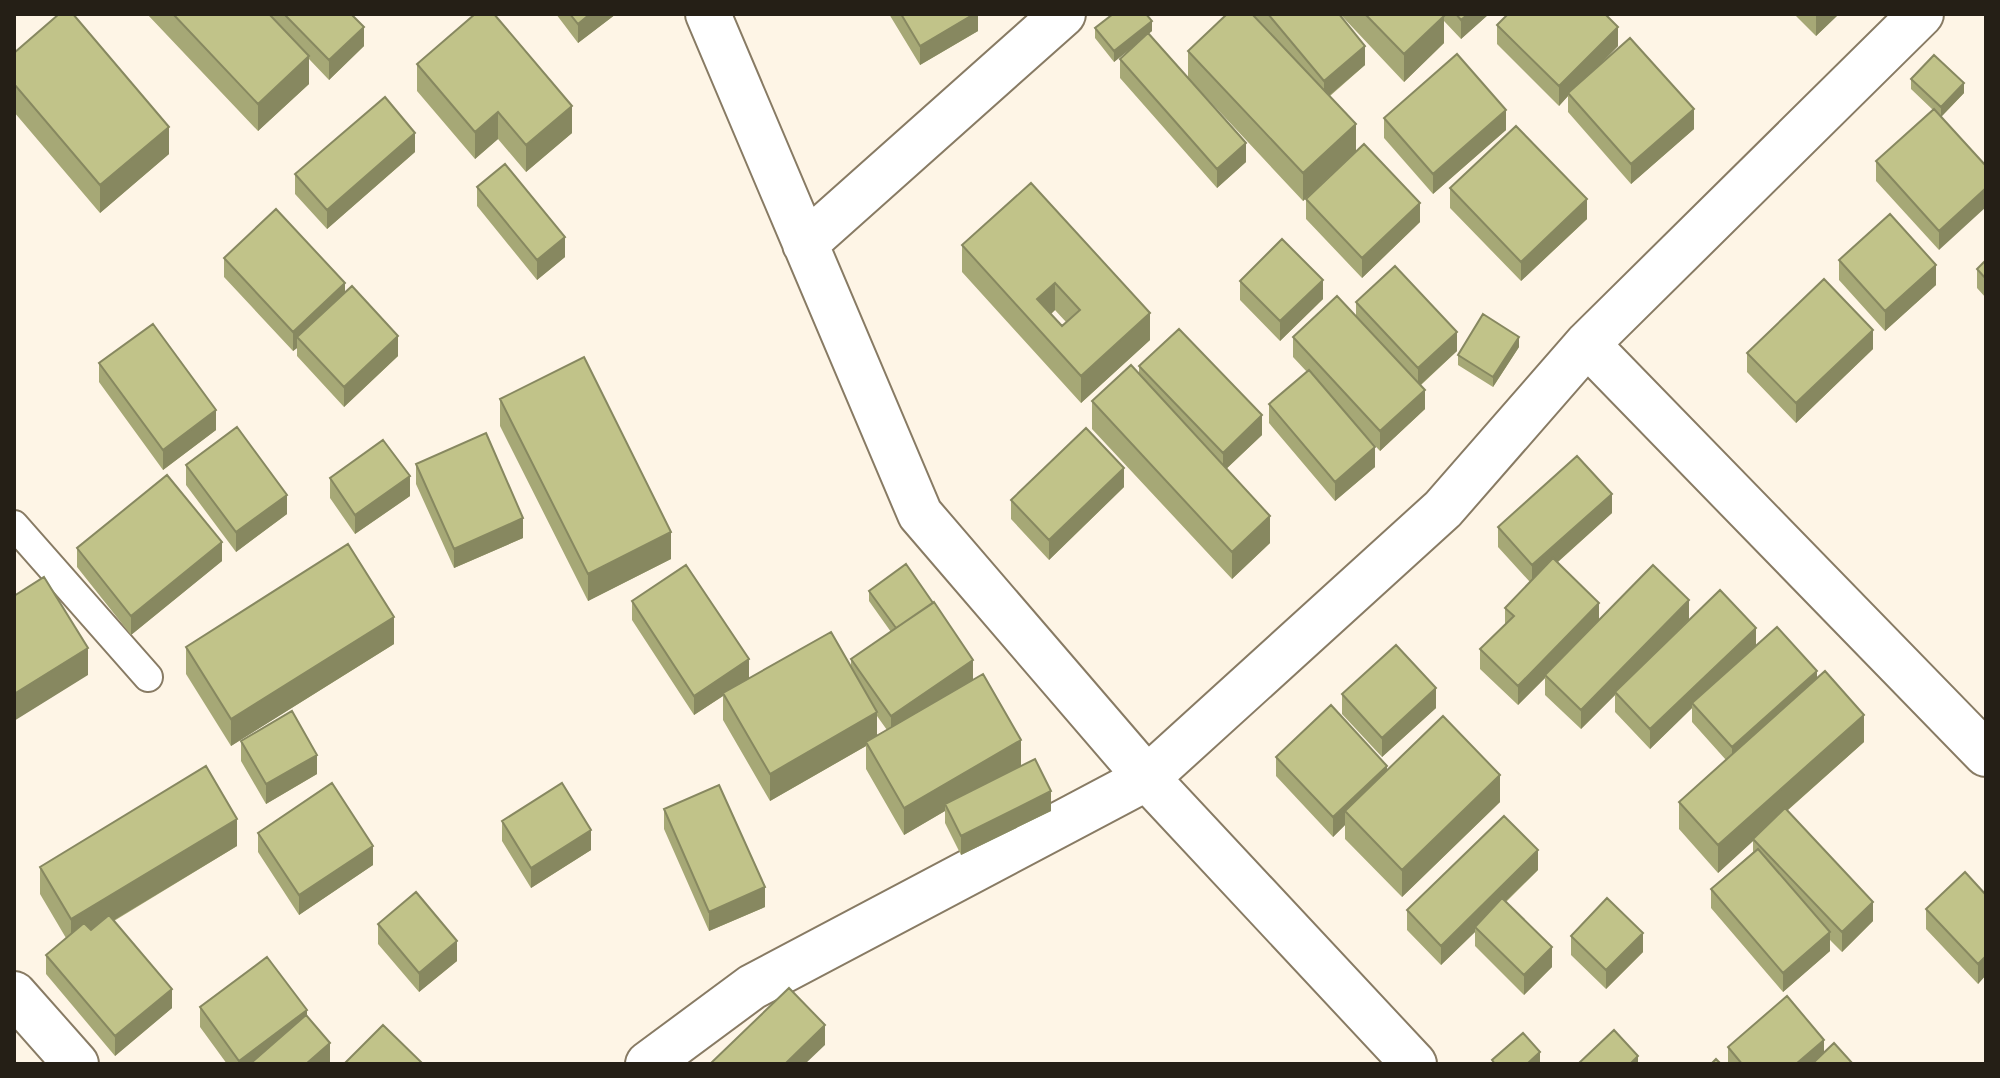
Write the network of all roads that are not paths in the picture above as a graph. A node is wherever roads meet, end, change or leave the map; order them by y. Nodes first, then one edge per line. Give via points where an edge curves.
1 (708, 14) edge
2 (1063, 14) edge
3 (1921, 14) edge
4 (805, 244) junction
5 (1587, 344) junction
6 (14, 525) edge
7 (148, 677) dead end
8 (1986, 754) edge
9 (1147, 778) junction
10 (14, 994) edge
11 (76, 1064) edge
12 (648, 1064) edge
13 (1414, 1064) edge

1 - 4 street
2 - 4 street
3 - 5 street
4 - 9 street via 920,514
5 - 8 street
5 - 9 street via 1443,509
6 - 7 lane
9 - 12 street via 752,987
9 - 13 street
10 - 11 street

